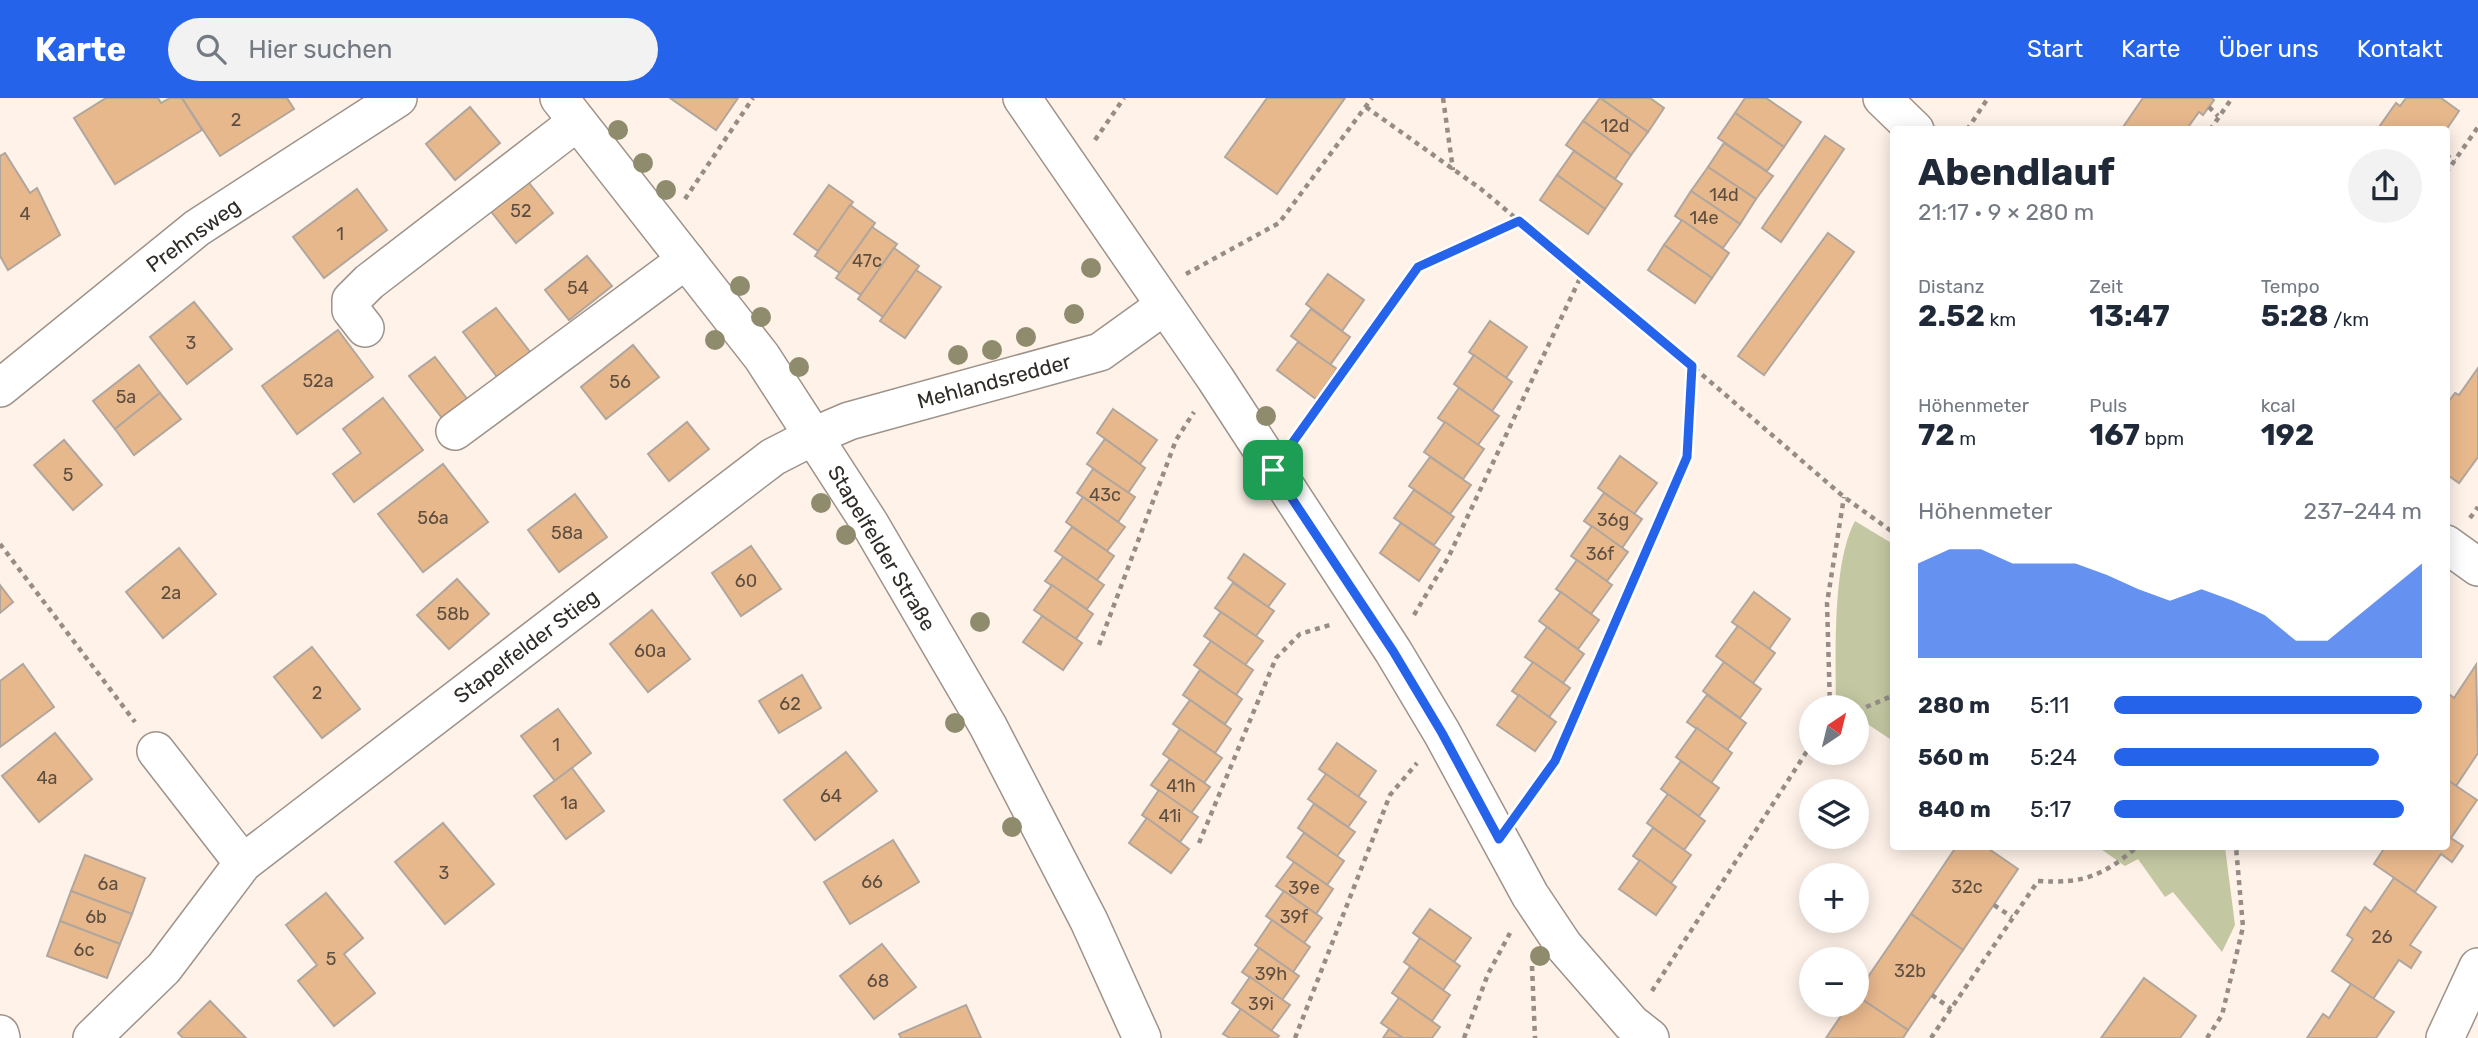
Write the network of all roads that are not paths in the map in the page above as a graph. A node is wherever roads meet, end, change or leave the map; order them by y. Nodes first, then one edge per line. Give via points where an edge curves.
1 (398, 98) edge
2 (1022, 98) edge
3 (1882, 98) edge
4 (568, 110) edge
5 (1911, 126) edge
6 (686, 260) junction
7 (1164, 306) junction
8 (365, 328) dead end
9 (0, 388) edge
10 (455, 431) dead end
11 (814, 436) junction
12 (156, 751) road end
13 (243, 863) junction
14 (2478, 967) edge
15 (1640, 1030) edge
16 (92, 1038) edge
17 (1142, 1038) edge
18 (2445, 1038) edge

1 - 9 street, Prehnsweg via 197,228
2 - 7 street
3 - 5 street
4 - 6 street, Stapelfelder Straße
4 - 8 street via 351,300 351,310
6 - 10 street
6 - 11 street, Stapelfelder Straße via 762,357
7 - 11 street, Mehlandsredder via 1100,352 849,421
7 - 15 street via 1393,651 1530,895 1564,946
11 - 13 street, Stapelfelder Stieg via 773,457
11 - 17 street, Stapelfelder Straße via 988,726 1089,922
12 - 13 street
13 - 16 street, Stapelfelder Stieg via 163,968
14 - 18 street

